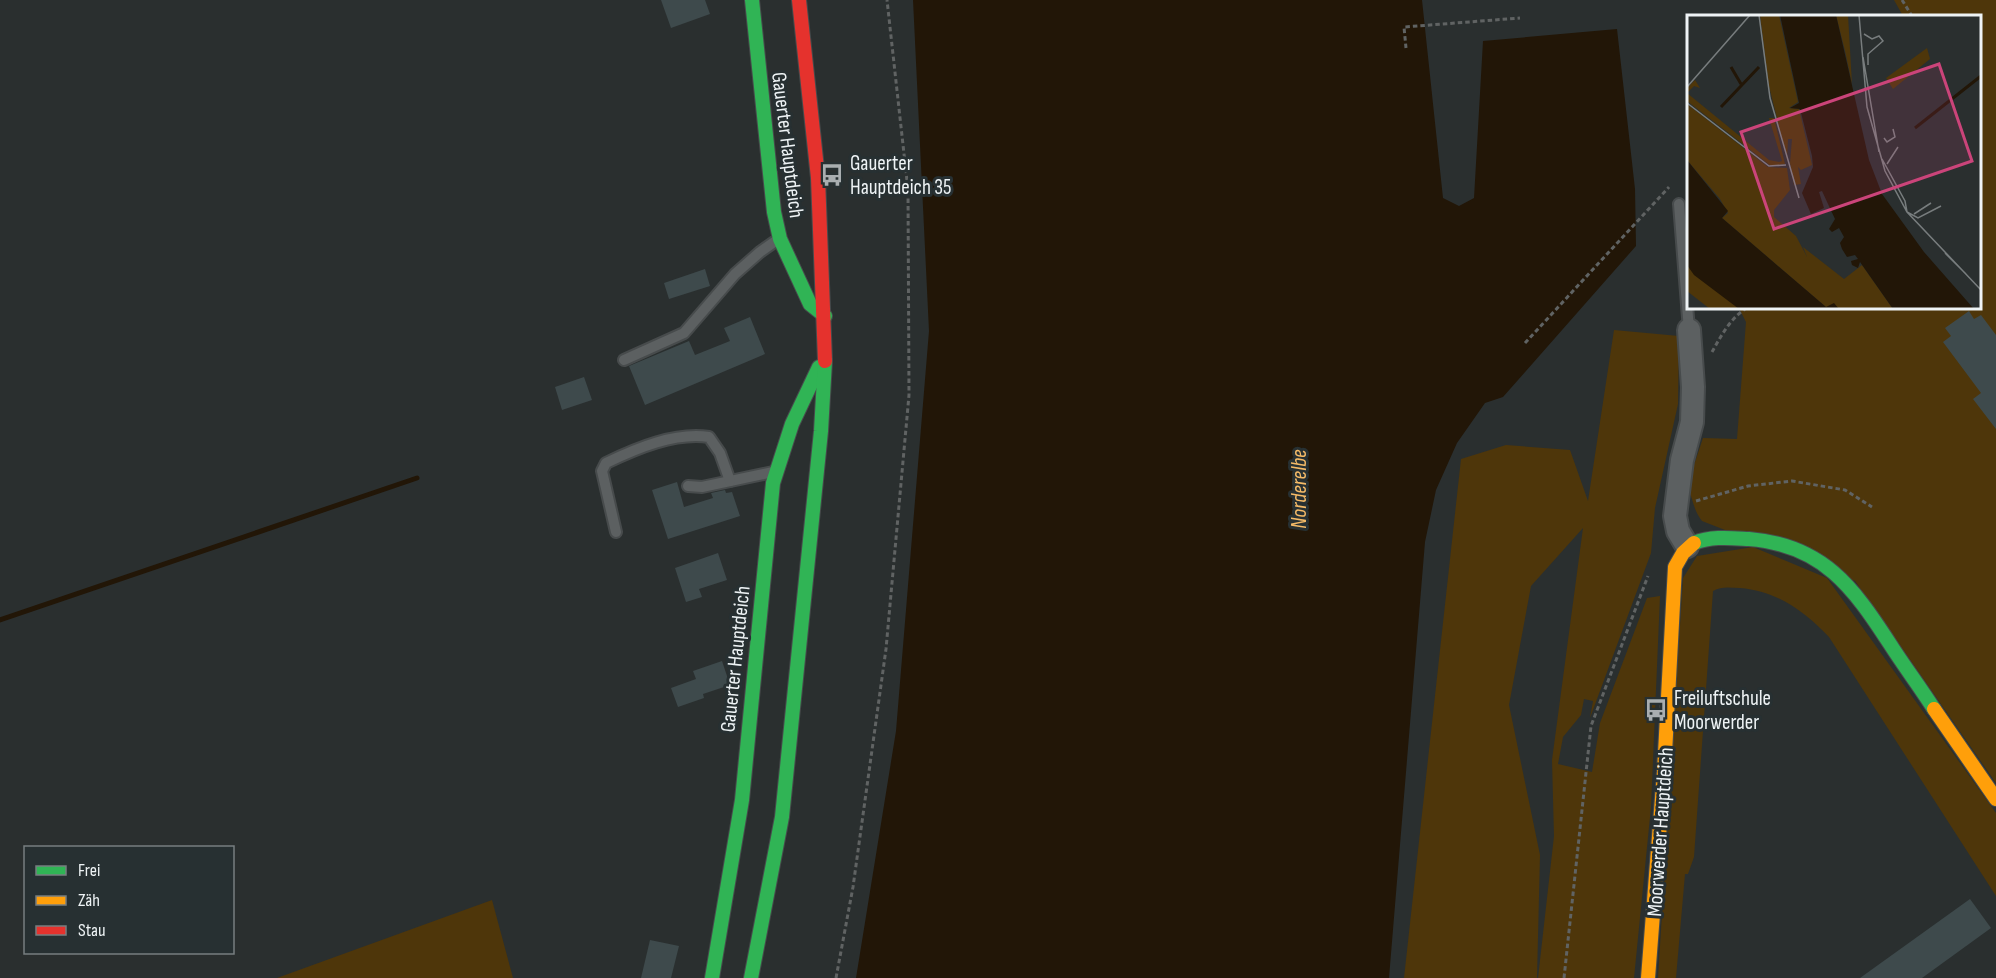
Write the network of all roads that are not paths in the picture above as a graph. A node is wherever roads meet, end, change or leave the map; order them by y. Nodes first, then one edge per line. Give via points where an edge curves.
1 (752, 0) edge
2 (799, 0) edge
3 (1679, 204) dead end
4 (780, 239) junction
5 (1687, 305) edge
6 (1687, 309) edge
7 (825, 316) junction
8 (1689, 330) joint
9 (826, 353) junction
10 (624, 360) dead end
11 (776, 471) junction
12 (730, 481) junction
13 (688, 486) dead end
14 (616, 532) dead end
15 (1688, 546) junction
16 (1996, 799) edge
17 (712, 978) edge
18 (751, 978) edge
19 (1648, 978) edge

1 - 4 street, Gauerter Hauptdeich
2 - 7 street, Gauerter Hauptdeich via 817,167
3 - 5 lane
4 - 7 street, Gauerter Hauptdeich via 810,304
4 - 10 lane via 735,274 684,333
6 - 8 lane
7 - 9 street, Gauerter Hauptdeich
8 - 15 street via 1692,422 1676,507 1678,531
9 - 11 street, Gauerter Hauptdeich via 808,386
9 - 18 street, Gauerter Hauptdeich via 782,817
11 - 12 lane
11 - 17 street, Gauerter Hauptdeich via 742,800
12 - 13 lane
12 - 14 lane via 710,437 673,438 620,456 606,463 602,471
15 - 16 street via 1717,538 1763,539 1797,549 1836,573 1876,623
15 - 19 street, Moorwerder Hauptdeich via 1675,567 1670,710

